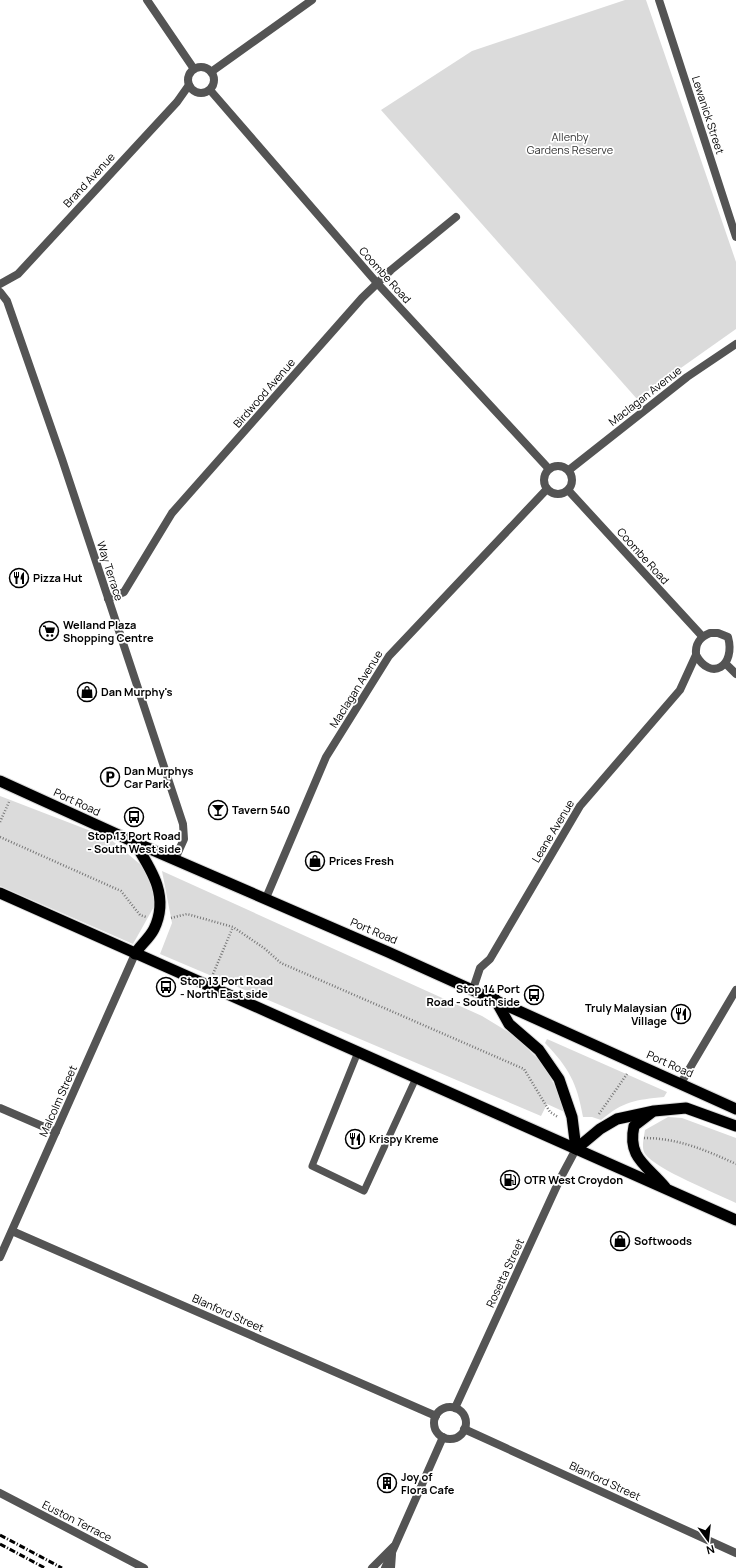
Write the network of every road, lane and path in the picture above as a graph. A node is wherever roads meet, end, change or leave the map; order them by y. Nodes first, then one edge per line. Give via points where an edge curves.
1 (147, 0) edge
2 (312, 0) edge
3 (659, 0) edge
4 (194, 69) junction
5 (212, 72) junction
6 (189, 85) junction
7 (210, 90) junction
8 (456, 217) dead end
9 (736, 237) edge
10 (377, 283) junction
11 (0, 284) edge
12 (0, 292) edge
13 (736, 344) edge
14 (550, 469) junction
15 (569, 470) junction
16 (547, 489) junction
17 (568, 490) junction
18 (108, 599) junction
19 (736, 632) edge
20 (702, 636) junction
21 (728, 637) junction
22 (696, 655) junction
23 (726, 664) junction
24 (736, 674) edge
25 (0, 781) edge
26 (9, 802) dead end
27 (0, 822) edge
28 (0, 837) edge
29 (134, 842) junction
30 (175, 859) junction
31 (0, 893) edge
32 (266, 898) junction
33 (151, 918) dead end
34 (165, 921) dead end
35 (233, 927) junction
36 (135, 954) junction
37 (213, 974) dead end
38 (473, 990) junction
39 (736, 990) edge
40 (495, 999) junction
41 (358, 1052) junction
42 (627, 1074) dead end
43 (416, 1078) junction
44 (681, 1083) junction
45 (0, 1108) edge
46 (736, 1109) edge
47 (654, 1111) junction
48 (598, 1116) dead end
49 (563, 1120) dead end
50 (736, 1126) edge
51 (56, 1132) junction
52 (639, 1138) dead end
53 (576, 1149) junction
54 (736, 1164) edge
55 (666, 1189) junction
56 (736, 1220) edge
57 (12, 1231) junction
58 (0, 1257) edge
59 (455, 1408) junction
60 (436, 1416) junction
61 (464, 1429) junction
62 (443, 1437) junction
63 (0, 1493) edge
64 (393, 1547) junction
65 (736, 1553) edge
66 (144, 1568) edge
67 (372, 1568) edge
68 (385, 1568) edge
69 (390, 1568) edge

1 - 4 street
2 - 5 street
3 - 9 street, Lewanick Street
4 - 5 street via 203,67
4 - 6 street via 189,76
5 - 7 street via 214,80
6 - 7 street via 199,93
6 - 11 street, Brand Avenue via 177,102 18,274
7 - 10 street, Coombe Road
8 - 10 street, Birdwood Avenue
10 - 14 street, Coombe Road
10 - 18 street, Birdwood Avenue via 172,513 124,592
12 - 18 street, Way Terrace via 7,301
13 - 15 street, Maclagan Avenue via 687,377
14 - 15 street via 558,465
14 - 16 street via 544,480
15 - 17 street via 573,479
16 - 17 street via 556,494
16 - 32 street, Maclagan Avenue via 389,656 326,757
17 - 20 street, Coombe Road
18 - 30 street, Way Terrace via 183,824 184,839
19 - 21 street
20 - 21 street via 718,633
20 - 22 street via 698,641
21 - 23 street via 732,652
22 - 23 street via 700,662 709,668 720,668
22 - 38 street, Leane Avenue via 680,690 580,806 490,959 480,968
23 - 24 street
25 - 29 highway, Port Road
26 - 27 path
28 - 33 path via 121,891 140,916
29 - 30 highway, Port Road
29 - 36 highway via 154,874 160,904 154,928
30 - 32 highway, Port Road
31 - 36 highway
32 - 38 highway, Port Road
34 - 35 path via 187,914
35 - 37 path
35 - 49 path via 281,963 524,1069 550,1112
36 - 41 highway
36 - 51 street, Malcolm Street
38 - 40 highway, Port Road
39 - 44 street
40 - 44 highway, Port Road
40 - 53 highway via 509,1024 539,1050 558,1079 572,1117
41 - 43 highway
41 - 43 lane via 312,1166 364,1191
42 - 48 path
43 - 53 highway
44 - 46 highway, Port Road
45 - 51 street
47 - 50 highway via 686,1108
47 - 53 highway via 617,1119
47 - 55 highway via 634,1126 631,1139 638,1159
51 - 57 street, Malcolm Street
52 - 54 path via 659,1138 699,1147
53 - 55 highway
53 - 59 street, Rosetta Street
55 - 56 highway
57 - 58 street, Malcolm Street
57 - 60 street, Blanford Street
59 - 60 street via 443,1409
59 - 61 street via 465,1418
60 - 62 street via 435,1427
61 - 62 street via 451,1439
61 - 65 street, Blanford Street
62 - 64 street
63 - 66 street, Euston Terrace
64 - 67 street
64 - 68 street
64 - 69 street

